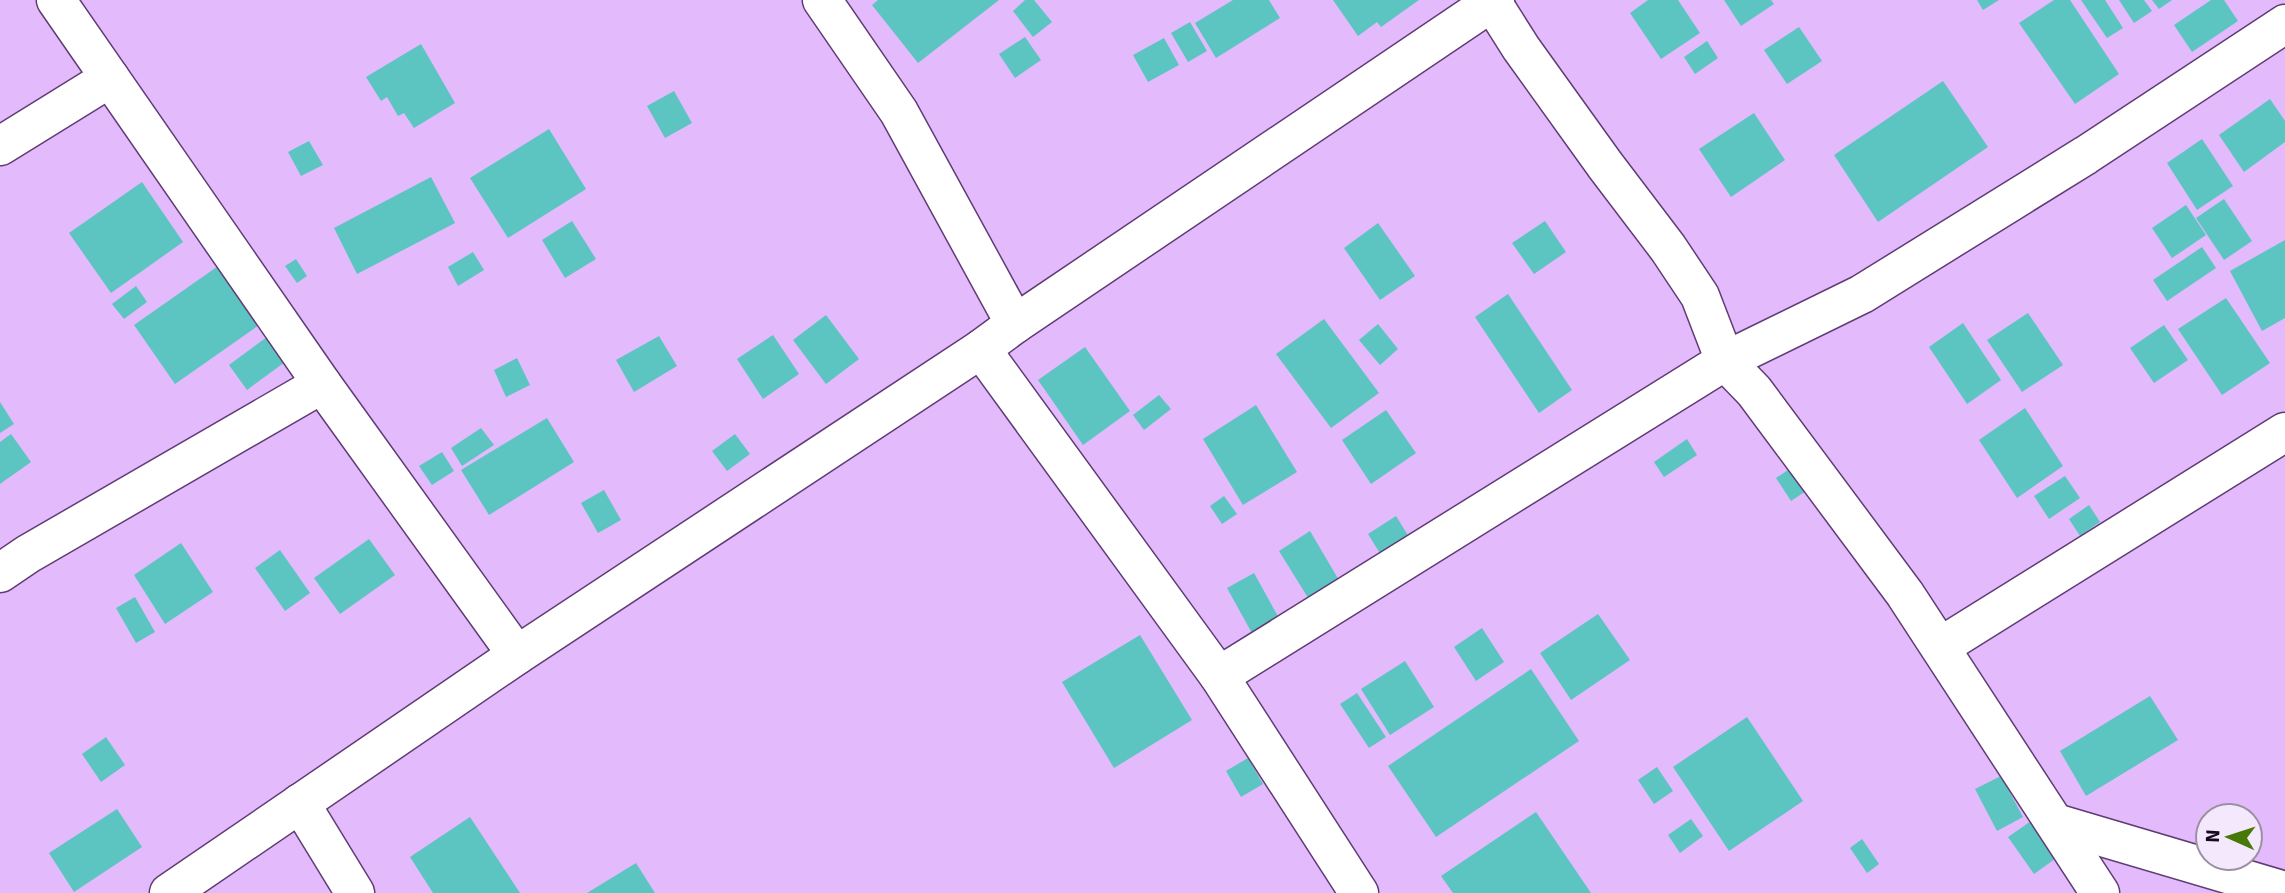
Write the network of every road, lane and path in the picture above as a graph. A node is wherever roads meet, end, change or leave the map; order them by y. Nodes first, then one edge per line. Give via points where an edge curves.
1 (56, 0) edge
2 (822, 0) edge
3 (1493, 1) edge
4 (2285, 24) edge
5 (110, 78) junction
6 (0, 146) edge
7 (1015, 324) junction
8 (981, 349) junction
9 (1725, 361) junction
10 (323, 384) junction
11 (2285, 432) edge
12 (0, 573) edge
13 (1940, 647) junction
14 (517, 655) junction
15 (1219, 676) junction
16 (300, 803) junction
17 (2055, 823) junction
18 (2285, 891) edge
19 (169, 893) edge
20 (355, 893) edge
21 (1359, 893) edge
22 (2100, 893) edge

1 - 5 street
2 - 7 street via 899,112
3 - 7 street
3 - 9 street via 1574,123 1700,296
4 - 9 street via 1862,294
5 - 6 street
5 - 10 street
7 - 8 street
8 - 14 street
8 - 15 street
9 - 13 street via 1754,391
9 - 15 street
10 - 12 street
10 - 14 street
11 - 13 street
13 - 17 street
14 - 16 street
15 - 21 street
16 - 19 street
16 - 20 street
17 - 18 street
17 - 22 street

